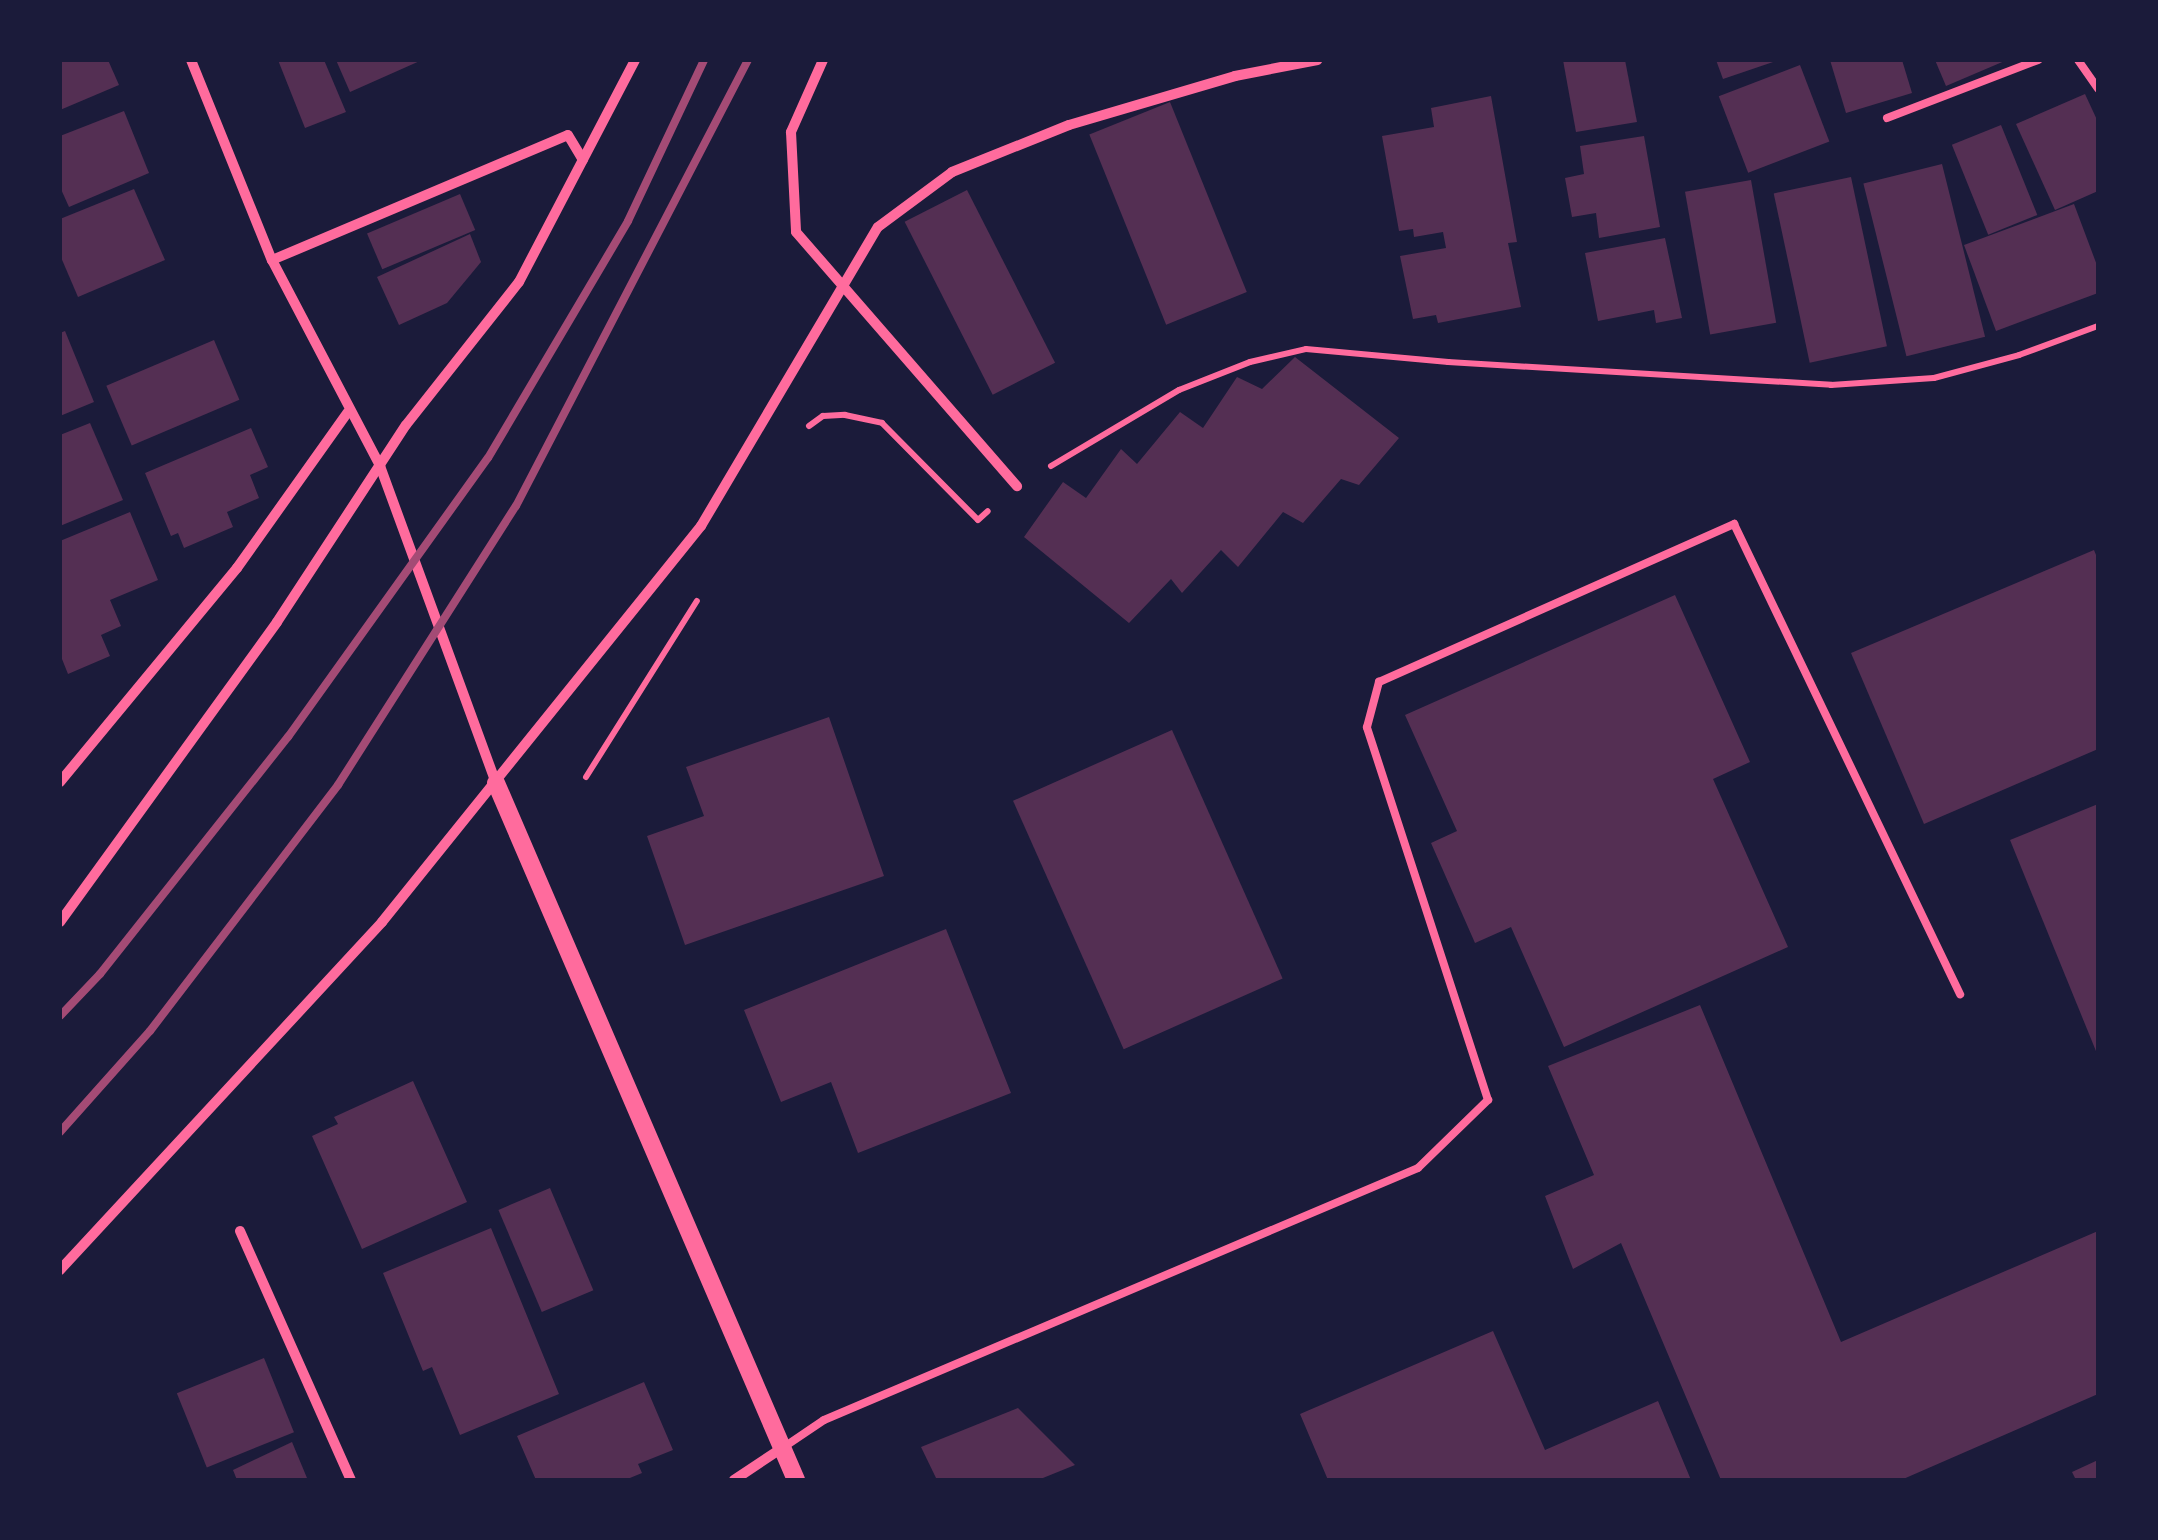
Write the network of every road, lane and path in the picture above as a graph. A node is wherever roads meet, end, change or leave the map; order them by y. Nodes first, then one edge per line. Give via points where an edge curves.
1 (191, 60) edge
2 (635, 60) edge
3 (823, 60) edge
4 (1317, 60) edge
5 (2038, 60) edge
6 (2078, 60) edge
7 (2098, 89) edge
8 (1888, 118) dead end
9 (583, 160) junction
10 (272, 260) junction
11 (845, 290) junction
12 (2098, 326) edge
13 (348, 412) junction
14 (807, 428) dead end
15 (380, 466) junction
16 (1017, 486) junction
17 (702, 594) dead end
18 (586, 778) dead end
19 (60, 782) edge
20 (496, 783) junction
21 (60, 922) edge
22 (1960, 994) dead end
23 (240, 1231) dead end
24 (60, 1270) edge
25 (782, 1448) junction
26 (351, 1480) edge
27 (734, 1480) edge
28 (796, 1480) edge

1 - 10 street
2 - 9 street
3 - 11 street via 791,132 796,232
4 - 11 street via 1069,124 952,172 878,228
5 - 8 lane
6 - 7 lane
9 - 10 street via 568,134
9 - 15 street via 519,282
10 - 13 street
11 - 16 street
11 - 20 street via 701,526
12 - 16 path via 1934,378 1831,385 1306,349 1179,390
13 - 15 street
13 - 19 street via 238,568
14 - 16 path via 823,416 864,416 882,424 978,520
15 - 20 street
15 - 21 street via 277,622
17 - 18 path
20 - 24 street via 382,922
20 - 25 street
22 - 25 lane via 1734,524 1379,682 1367,727 1488,1100 1418,1168 824,1420
23 - 26 street
25 - 27 street
25 - 28 street

